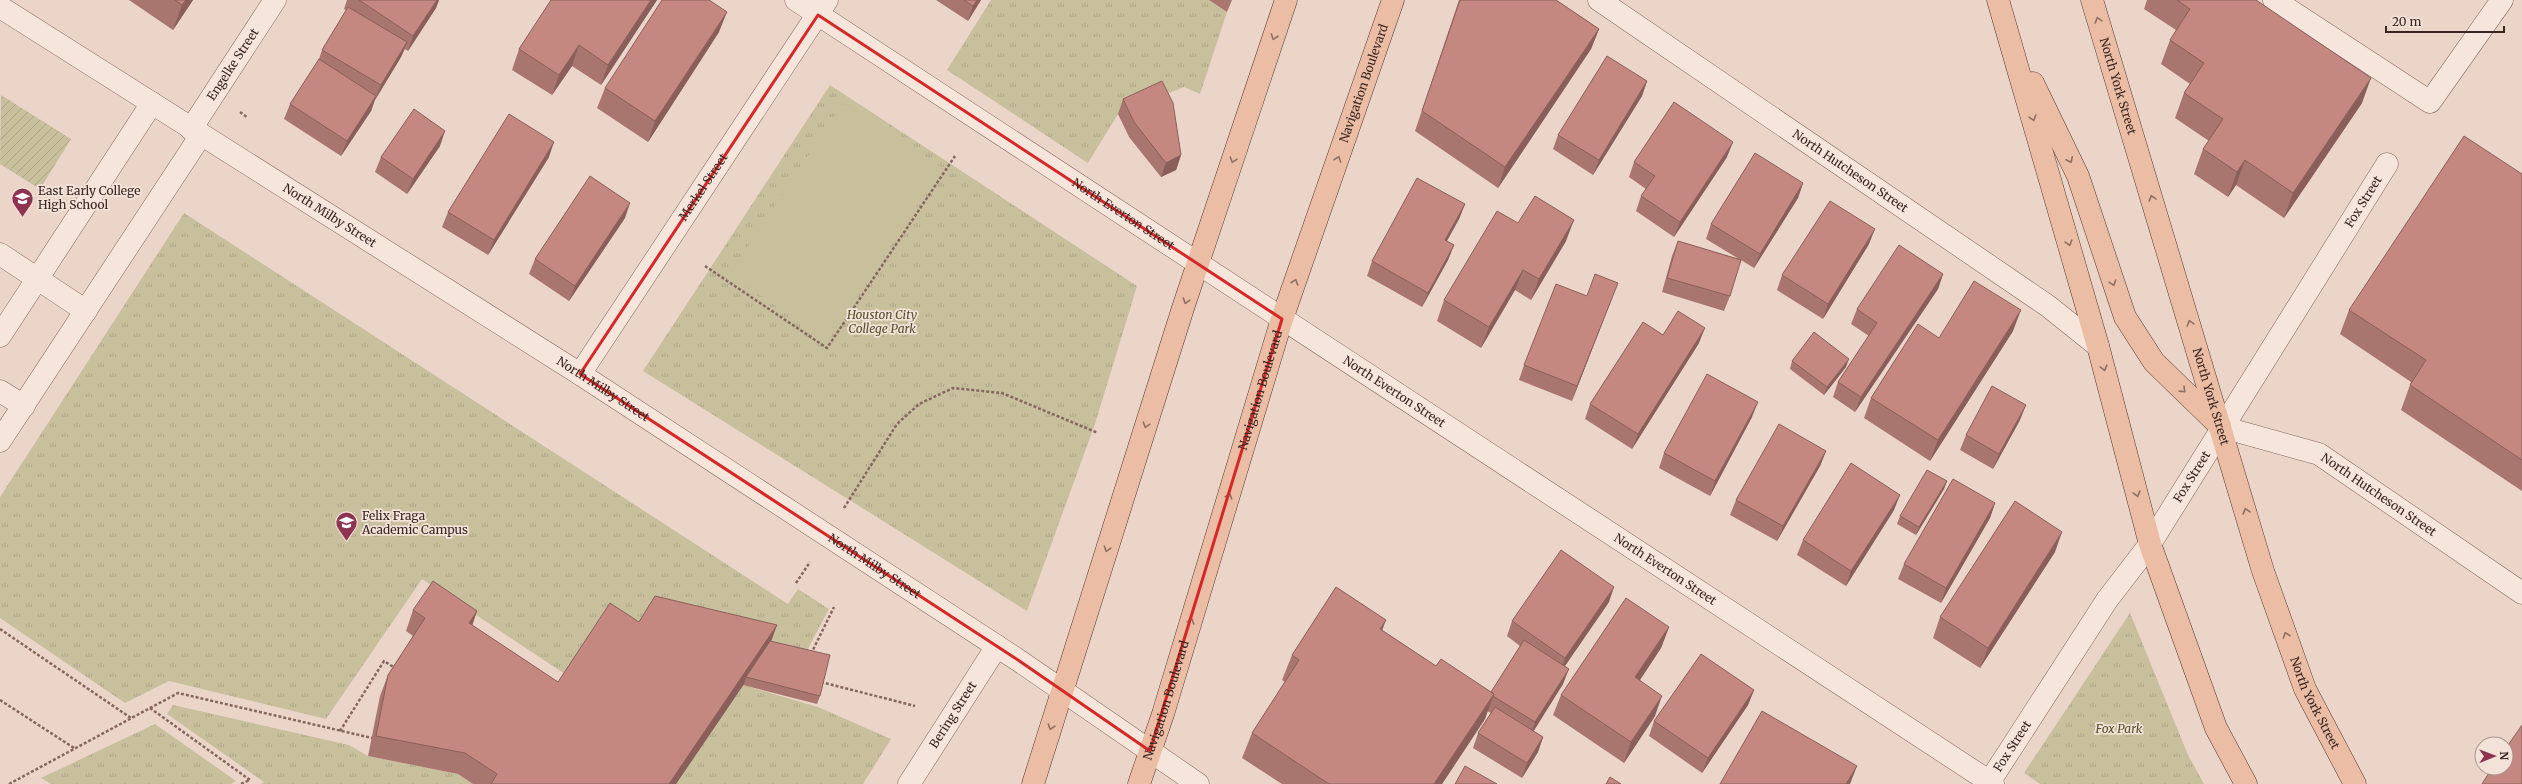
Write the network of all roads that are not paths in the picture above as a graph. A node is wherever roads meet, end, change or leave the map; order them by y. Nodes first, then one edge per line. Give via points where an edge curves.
1 (275, 0) edge
2 (796, 0) edge
3 (1286, 0) edge
4 (1393, 0) edge
5 (1599, 0) edge
6 (1998, 0) edge
7 (2092, 0) edge
8 (2274, 0) edge
9 (2502, 0) edge
10 (0, 7) edge
11 (823, 7) edge
12 (2005, 24) junction
13 (152, 103) junction
14 (196, 132) junction
15 (2387, 164) dead end
16 (0, 254) edge
17 (1198, 264) junction
18 (37, 278) junction
19 (86, 311) junction
20 (1282, 319) junction
21 (0, 336) edge
22 (2098, 346) junction
23 (580, 374) junction
24 (0, 391) edge
25 (24, 406) junction
26 (2222, 427) junction
27 (0, 441) edge
28 (2150, 544) junction
29 (2522, 593) edge
30 (997, 646) junction
31 (1062, 689) junction
32 (1150, 751) junction
33 (1990, 783) edge
34 (909, 784) edge
35 (1033, 784) edge
36 (1139, 784) edge
37 (1198, 784) edge
38 (2246, 784) edge
39 (2355, 784) edge

1 - 14 street, Engelke Street
2 - 11 street, North Everton Street
3 -> 17 main road
20 -> 4 main road, Navigation Boulevard
5 - 22 street, North Hutcheson Street via 2048,306
6 - 12 main road
26 -> 7 main road, North York Street
8 - 9 street via 2430,102
10 - 13 street, North Milby Street
11 - 17 street, North Everton Street
11 - 23 street, Merkel Street
12 -> 22 main road
12 -> 26 main road via 2078,176 2125,317 2154,362
13 - 14 street, North Milby Street
13 - 18 street
14 - 19 street, Engelke Street
14 - 23 street, North Milby Street
15 - 26 street, Fox Street
16 - 18 street
17 - 20 street, North Everton Street
17 -> 31 main road
18 - 19 street
18 - 21 street
19 - 25 street, Engelke Street
32 -> 20 main road, Navigation Boulevard
20 - 33 street, North Everton Street
22 -> 28 main road
23 - 30 street, North Milby Street
24 - 25 street
25 - 27 street, Engelke Street
26 - 28 street, Fox Street
26 - 29 street, North Hutcheson Street via 2319,454
39 -> 26 main road, North York Street via 2305,690 2263,570
28 - 33 street, Fox Street via 2107,600
28 - 38 main road via 2216,728
30 - 31 street, North Milby Street
30 - 34 street, Bering Street
31 - 32 street, North Milby Street
31 -> 35 main road
32 - 36 main road, Navigation Boulevard
32 - 37 street, North Milby Street

